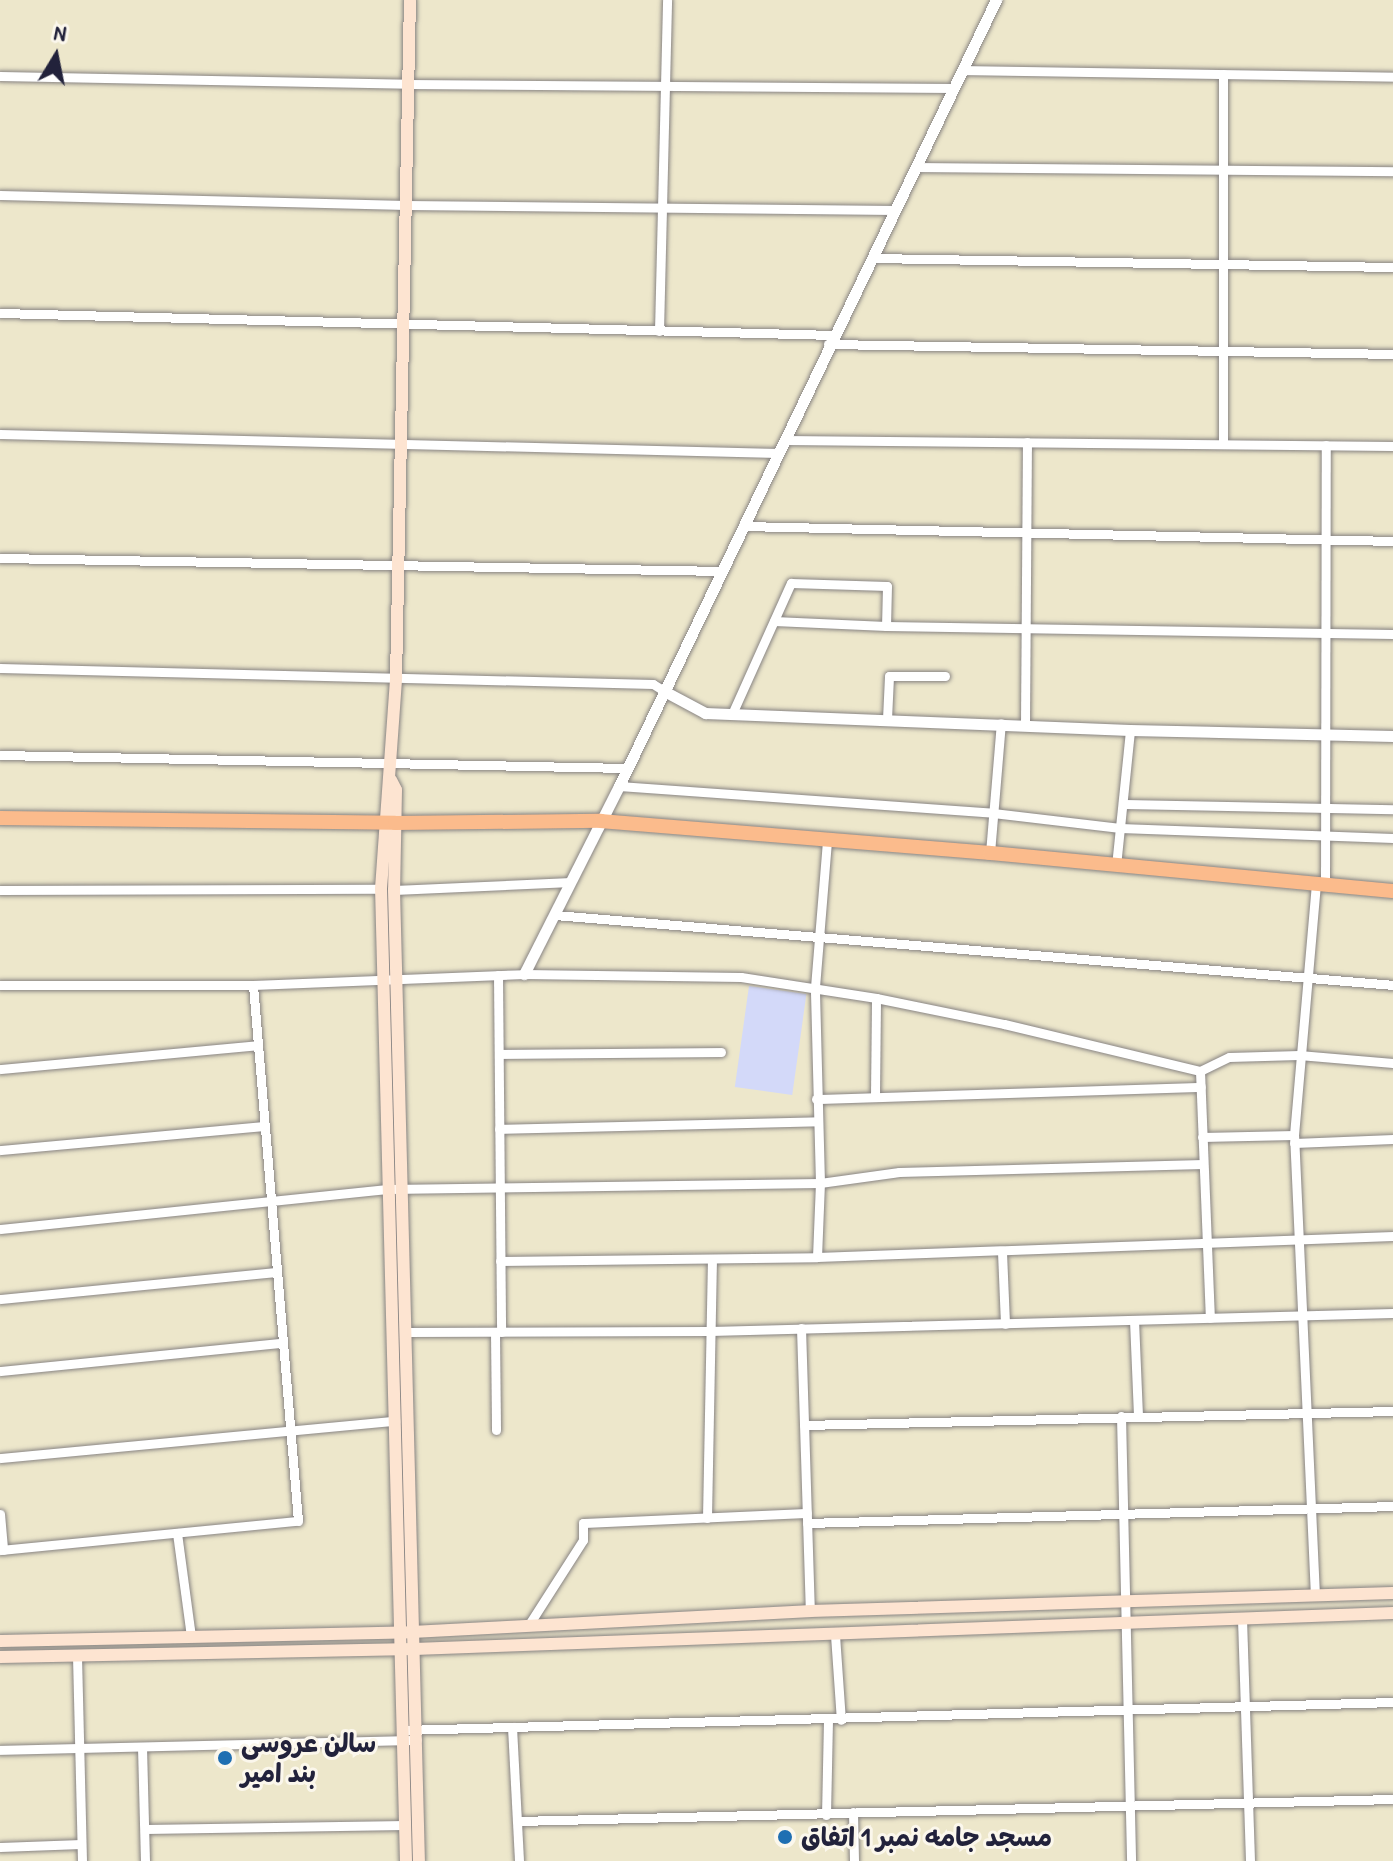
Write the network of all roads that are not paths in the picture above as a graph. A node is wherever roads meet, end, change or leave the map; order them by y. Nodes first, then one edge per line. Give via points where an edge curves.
1 (410, 0) edge
2 (667, 0) edge
3 (996, 0) edge
4 (963, 70) junction
5 (1223, 74) junction
6 (0, 76) edge
7 (1393, 77) edge
8 (408, 84) junction
9 (665, 87) junction
10 (953, 88) junction
11 (918, 167) junction
12 (1223, 169) junction
13 (1393, 171) edge
14 (0, 195) edge
15 (406, 205) junction
16 (662, 207) junction
17 (895, 210) junction
18 (872, 258) junction
19 (1225, 264) junction
20 (1393, 267) edge
21 (0, 313) edge
22 (402, 324) junction
23 (659, 331) junction
24 (831, 340) junction
25 (1224, 352) junction
26 (1393, 354) edge
27 (0, 434) edge
28 (784, 440) junction
29 (1027, 442) junction
30 (399, 444) junction
31 (1223, 444) junction
32 (1326, 445) junction
33 (1393, 446) edge
34 (778, 453) junction
35 (743, 526) junction
36 (1026, 534) junction
37 (1326, 540) junction
38 (1393, 541) edge
39 (0, 558) edge
40 (398, 563) junction
41 (722, 571) junction
42 (774, 621) junction
43 (886, 626) junction
44 (1026, 628) junction
45 (1326, 632) junction
46 (1393, 634) edge
47 (0, 668) edge
48 (945, 676) dead end
49 (396, 678) junction
50 (664, 691) junction
51 (732, 714) junction
52 (887, 719) junction
53 (1001, 723) junction
54 (1025, 725) junction
55 (1130, 730) junction
56 (1326, 734) junction
57 (1393, 736) edge
58 (0, 755) edge
59 (392, 762) junction
60 (628, 768) junction
61 (619, 786) junction
62 (1125, 804) junction
63 (1393, 809) edge
64 (1328, 810) junction
65 (993, 813) junction
66 (0, 818) edge
67 (601, 821) junction
68 (390, 823) junction
69 (1120, 828) junction
70 (1325, 834) junction
71 (1393, 838) edge
72 (827, 841) junction
73 (990, 853) junction
74 (1116, 866) junction
75 (571, 882) junction
76 (1321, 885) junction
77 (0, 890) edge
78 (387, 890) junction
79 (1393, 891) edge
80 (555, 915) junction
81 (818, 935) junction
82 (524, 974) junction
83 (498, 975) junction
84 (1308, 977) junction
85 (389, 980) junction
86 (0, 985) edge
87 (253, 985) junction
88 (1393, 985) edge
89 (815, 987) junction
90 (876, 998) junction
91 (258, 1045) junction
92 (721, 1052) dead end
93 (499, 1054) junction
94 (1299, 1055) junction
95 (1393, 1063) edge
96 (0, 1069) edge
97 (1200, 1071) junction
98 (1201, 1087) junction
99 (875, 1096) junction
100 (816, 1099) junction
101 (816, 1121) junction
102 (265, 1126) junction
103 (499, 1129) junction
104 (1202, 1137) junction
105 (1294, 1139) junction
106 (1393, 1139) edge
107 (0, 1150) edge
108 (1203, 1164) junction
109 (820, 1183) junction
110 (397, 1188) junction
111 (500, 1188) junction
112 (271, 1200) junction
113 (0, 1229) edge
114 (1393, 1236) edge
115 (1297, 1242) junction
116 (1206, 1245) junction
117 (1002, 1252) junction
118 (817, 1257) junction
119 (712, 1259) junction
120 (500, 1261) junction
121 (277, 1272) junction
122 (0, 1299) edge
123 (1393, 1313) edge
124 (1301, 1316) junction
125 (1210, 1318) junction
126 (1134, 1320) junction
127 (1005, 1324) junction
128 (801, 1328) junction
129 (710, 1331) junction
130 (406, 1332) junction
131 (498, 1332) junction
132 (283, 1343) junction
133 (0, 1371) edge
134 (1393, 1411) edge
135 (1138, 1415) junction
136 (1306, 1415) junction
137 (1121, 1416) junction
138 (395, 1421) junction
139 (804, 1425) junction
140 (496, 1430) dead end
141 (290, 1431) junction
142 (0, 1458) edge
143 (1393, 1506) edge
144 (1311, 1508) junction
145 (0, 1514) edge
146 (1123, 1514) junction
147 (707, 1518) junction
148 (807, 1518) junction
149 (177, 1533) junction
150 (2, 1550) edge
151 (1393, 1593) edge
152 (1315, 1596) junction
153 (1125, 1604) junction
154 (810, 1611) junction
155 (1393, 1613) edge
156 (1242, 1619) junction
157 (1125, 1622) junction
158 (528, 1626) junction
159 (407, 1632) junction
160 (835, 1635) junction
161 (191, 1637) junction
162 (0, 1641) edge
163 (407, 1649) junction
164 (77, 1656) junction
165 (0, 1657) edge
166 (1393, 1702) edge
167 (1246, 1707) junction
168 (1127, 1710) junction
169 (841, 1720) junction
170 (828, 1721) junction
171 (512, 1727) junction
172 (410, 1735) junction
173 (142, 1747) junction
174 (79, 1748) junction
175 (0, 1750) edge
176 (1393, 1799) edge
177 (1248, 1802) junction
178 (1130, 1805) junction
179 (853, 1812) junction
180 (826, 1815) junction
181 (518, 1821) junction
182 (405, 1825) junction
183 (145, 1829) junction
184 (81, 1844) junction
185 (0, 1847) edge
186 (82, 1861) edge
187 (145, 1861) edge
188 (406, 1861) edge
189 (419, 1861) edge
190 (519, 1861) edge
191 (854, 1861) edge
192 (1131, 1861) edge
193 (1250, 1861) edge

1 - 8 main road
2 - 9 street
3 - 4 street
4 - 5 street
4 - 10 street
5 - 7 street
5 - 12 street
6 - 8 street
8 - 9 street
8 - 15 main road
9 - 10 street
9 - 16 street
10 - 11 street
11 - 12 street
11 - 17 street
12 - 13 street
12 - 19 street
14 - 15 street
15 - 16 street
15 - 22 main road
16 - 17 street
16 - 23 street
17 - 18 street
18 - 19 street
18 - 24 street
19 - 20 street
19 - 25 street
21 - 22 street
22 - 23 street
22 - 30 main road
23 - 24 street
24 - 25 street
24 - 28 street
25 - 26 street
25 - 31 street
27 - 30 street
28 - 29 street
28 - 34 street
29 - 31 street
29 - 36 street
30 - 34 street
30 - 40 main road
31 - 32 street
32 - 33 street
32 - 37 street
34 - 35 street
35 - 36 street
35 - 41 street
36 - 37 street
36 - 44 street
37 - 38 street
37 - 45 street
39 - 40 street
40 - 41 street
40 - 49 main road
41 - 50 street
42 - 43 street
42 - 43 street via 791,583 887,586
42 - 51 street
43 - 44 street
44 - 45 street
44 - 54 street
45 - 46 street
45 - 56 street
47 - 49 street
48 - 52 street via 889,676
49 - 50 street via 653,684
49 - 59 main road
50 - 51 street via 705,713
50 - 60 street
51 - 52 street
52 - 53 street
53 - 54 street
53 - 65 street
54 - 55 street
55 - 56 street
55 - 62 street
56 - 57 street
56 - 64 street
58 - 59 street
59 - 60 street
59 - 68 main road via 386,790
60 - 61 street
61 - 65 street
61 - 67 street
62 - 64 street
62 - 69 street
63 - 64 street
64 - 70 street
65 - 69 street
65 - 73 street
66 - 68 main road
67 - 68 main road
67 - 72 main road
67 - 75 street
68 - 78 main road
69 - 70 street
69 - 74 street
70 - 71 street
70 - 76 street
72 - 73 main road
72 - 81 street
73 - 74 main road
74 - 76 main road
75 - 78 street
75 - 80 street
76 - 79 main road
76 - 84 street
77 - 78 street
78 - 85 main road
80 - 81 street
80 - 82 street
81 - 84 street
81 - 89 street
82 - 83 street
82 - 89 street via 741,977
83 - 85 street
83 - 93 street
84 - 88 street
84 - 94 street
85 - 87 street
85 - 110 main road
86 - 87 street
87 - 91 street
89 - 90 street
89 - 100 street
90 - 97 street
90 - 99 street
91 - 96 street
91 - 102 street
92 - 93 street
93 - 103 street
94 - 95 street
94 - 97 street via 1229,1057
94 - 105 street
97 - 98 street
98 - 99 street
98 - 104 street
99 - 100 street
100 - 101 street
101 - 103 street
101 - 109 street
102 - 107 street
102 - 112 street
103 - 111 street
104 - 105 street
104 - 108 street
105 - 106 street
105 - 115 street
108 - 109 street via 899,1172
108 - 116 street
109 - 111 street
109 - 118 street
110 - 111 street
110 - 112 street
110 - 130 main road
110 - 138 main road
111 - 120 street
112 - 113 street
112 - 121 street
114 - 115 street
115 - 116 street
115 - 124 street
116 - 117 street
116 - 125 street
117 - 118 street
117 - 127 street
118 - 119 street
119 - 120 street
119 - 129 street
120 - 131 street
121 - 122 street
121 - 132 street
123 - 124 street
124 - 125 street
124 - 136 street
125 - 126 street
126 - 127 street
126 - 135 street
127 - 128 street
128 - 129 street
128 - 139 street
129 - 131 street
129 - 147 street
130 - 131 street
130 - 159 main road
131 - 140 street
132 - 133 street
132 - 141 street
134 - 136 street
135 - 136 street
135 - 137 street
136 - 144 street
137 - 139 street
137 - 146 street
138 - 141 street
138 - 159 main road
139 - 148 street
141 - 142 street
141 - 149 street via 298,1521
143 - 144 street
144 - 146 street
144 - 152 street
145 - 150 street
146 - 148 street
146 - 153 street
147 - 148 street
147 - 158 street via 583,1523 583,1540
148 - 154 street
149 - 150 street
149 - 161 street
151 - 152 main road
152 - 153 main road
153 - 154 main road
153 - 157 street
154 - 158 main road
155 - 156 main road
156 - 157 main road
156 - 167 street
157 - 160 main road
157 - 168 street
158 - 159 main road
159 - 161 main road
159 - 163 main road
160 - 163 main road
160 - 169 street
161 - 162 main road
163 - 164 main road
163 - 172 main road
164 - 165 main road
164 - 174 street
166 - 167 street
167 - 168 street
167 - 177 street
168 - 169 street
168 - 178 street
169 - 170 street
170 - 171 street
170 - 180 street
171 - 172 street
171 - 181 street
172 - 173 street
172 - 182 main road
172 - 189 main road
173 - 174 street
173 - 183 street
174 - 175 street
174 - 184 street
176 - 177 street
177 - 178 street
177 - 193 street
178 - 179 street
178 - 192 street
179 - 180 street
179 - 191 street
180 - 181 street
181 - 190 street
182 - 183 street
182 - 188 main road
183 - 187 street
184 - 185 street
184 - 186 street

